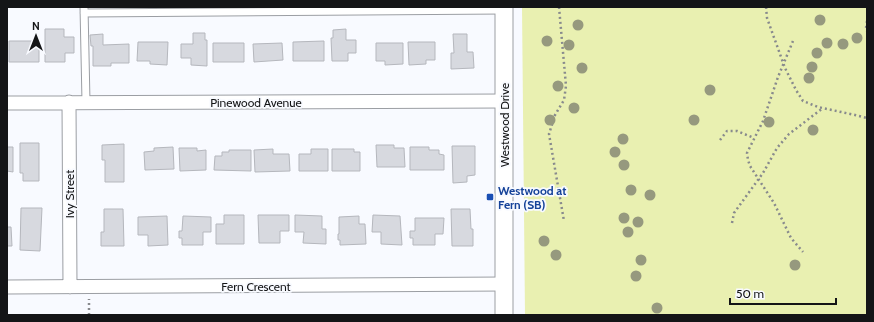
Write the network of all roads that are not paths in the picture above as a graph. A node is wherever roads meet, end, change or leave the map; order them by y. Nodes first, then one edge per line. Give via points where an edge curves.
1 (504, 8) edge
2 (84, 10) edge
3 (504, 101) junction
4 (69, 102) junction
5 (86, 102) junction
6 (7, 103) edge
7 (504, 284) junction
8 (7, 287) edge
9 (70, 287) junction
10 (504, 315) edge

1 - 2 lane
1 - 3 street, Westwood Drive
2 - 5 lane
3 - 5 street, Pinewood Avenue
3 - 7 street, Westwood Drive
4 - 5 street, Pinewood Avenue
4 - 6 street, Pinewood Avenue
4 - 9 street, Ivy Street
7 - 9 street, Fern Crescent
7 - 10 street, Westwood Drive
8 - 9 street, Fern Crescent

